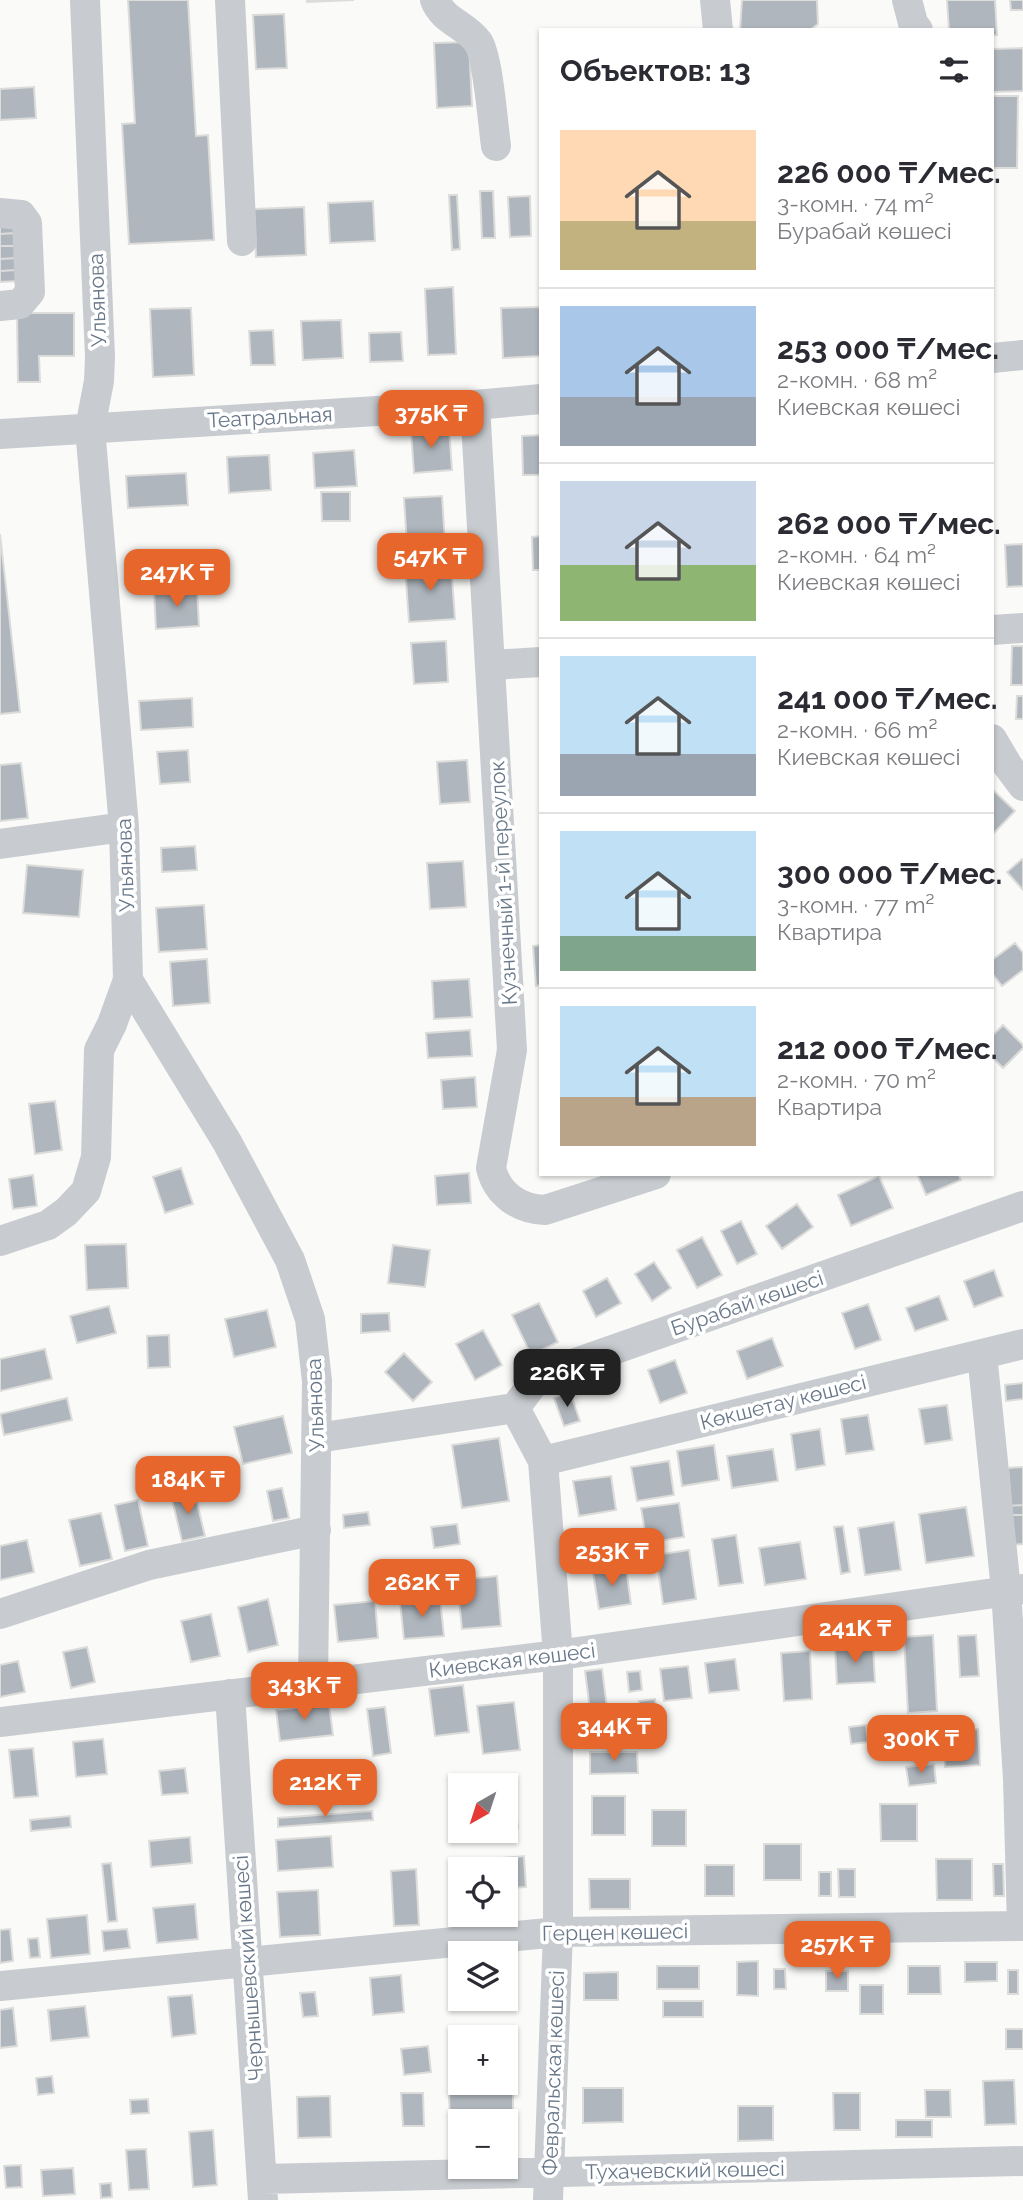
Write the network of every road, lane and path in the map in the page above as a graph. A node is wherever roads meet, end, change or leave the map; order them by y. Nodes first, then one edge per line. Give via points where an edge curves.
1 (85, 0) edge
2 (230, 0) edge
3 (435, 0) edge
4 (715, 0) edge
5 (907, 0) edge
6 (718, 28) edge
7 (917, 28) edge
8 (496, 146) dead end
9 (0, 214) edge
10 (242, 241) dead end
11 (0, 306) edge
12 (1023, 355) edge
13 (994, 358) edge
14 (539, 399) edge
15 (475, 405) junction
16 (90, 428) junction
17 (0, 435) edge
18 (1023, 628) edge
19 (994, 630) edge
20 (539, 662) edge
21 (491, 665) junction
22 (994, 742) edge
23 (1023, 786) edge
24 (124, 827) junction
25 (0, 844) edge
26 (128, 980) junction
27 (650, 1176) edge
28 (1023, 1206) edge
29 (0, 1241) edge
30 (1023, 1344) edge
31 (982, 1353) junction
32 (515, 1408) junction
33 (317, 1438) junction
34 (543, 1461) junction
35 (316, 1530) junction
36 (1014, 1590) edge
37 (0, 1614) edge
38 (558, 1655) junction
39 (313, 1684) junction
40 (230, 1694) junction
41 (0, 1722) edge
42 (1021, 1779) edge
43 (1023, 1926) edge
44 (558, 1932) junction
45 (247, 1961) junction
46 (0, 1986) edge
47 (1023, 2161) edge
48 (548, 2186) edge
49 (262, 2189) edge

1 - 16 street, Ульянова via 100,357
2 - 10 street
3 - 8 street via 442,13 470,34 483,51
4 - 6 street
5 - 7 street
9 - 11 street via 21,215 27,223 30,292 20,304
12 - 13 street
14 - 15 street, Театральная
15 - 16 street, Театральная
15 - 21 street, Кузнечный 1-й переулок
16 - 17 street, Театральная
16 - 24 street, Ульянова
18 - 19 street
20 - 21 street
21 - 27 street, Кузнечный 1-й переулок via 512,1051 491,1168 493,1180 509,1199 545,1210
22 - 23 street
24 - 25 street
24 - 26 street, Ульянова
26 - 29 street via 99,1049 96,1157 86,1191 48,1225
26 - 33 street, Ульянова via 228,1142 290,1260 310,1319
28 - 32 street, Бурабай көшесі via 551,1372 532,1385
30 - 31 street, Көкшетау көшесі
31 - 34 street, Көкшетау көшесі
31 - 36 street
32 - 33 street
32 - 34 street, Февральская көшесі
33 - 35 street, Ульянова
34 - 38 street, Февральская көшесі
35 - 37 street via 149,1564
35 - 39 street, Ульянова
36 - 38 street, Киевская көшесі
36 - 42 street
38 - 39 street, Киевская көшесі
38 - 44 street, Февральская көшесі
39 - 40 street, Киевская көшесі
40 - 41 street, Киевская көшесі
40 - 45 street, Чернышевский көшесі
42 - 43 street
43 - 44 street, Герцен көшесі
44 - 45 street, Герцен көшесі
44 - 48 street, Февральская көшесі
45 - 46 street, Герцен көшесі
45 - 49 street, Чернышевский көшесі
47 - 48 street, Тухачевский көшесі
48 - 49 street, Тухачевский көшесі

